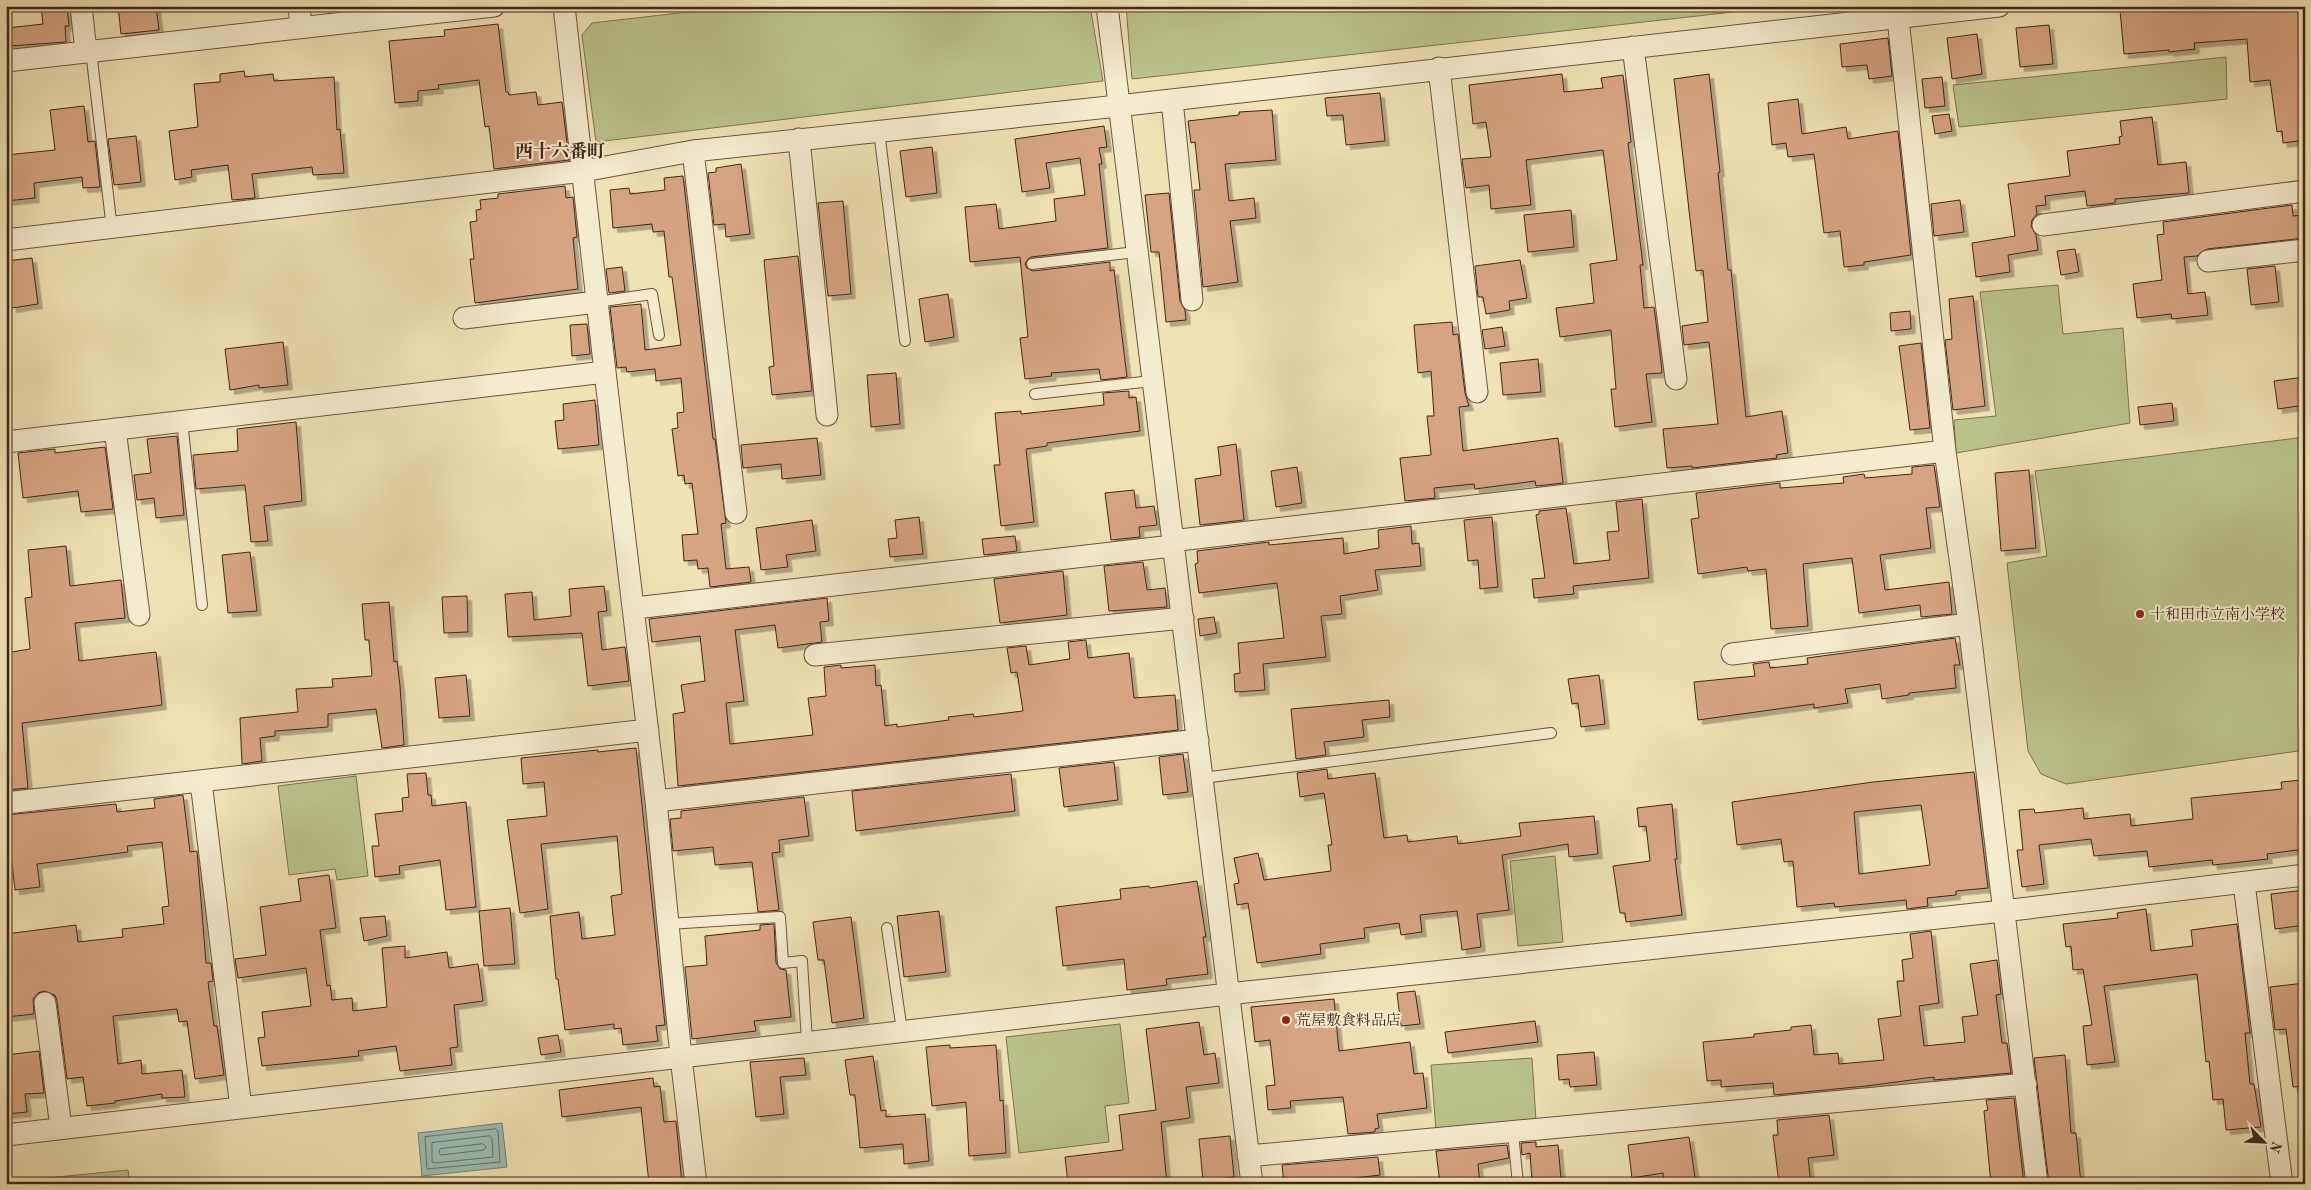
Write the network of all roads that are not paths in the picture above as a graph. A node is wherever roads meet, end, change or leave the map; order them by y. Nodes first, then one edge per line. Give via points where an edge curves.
1 (81, 6) edge
2 (494, 6) edge
3 (564, 6) edge
4 (1107, 6) edge
5 (1999, 6) edge
6 (1910, 13) edge
7 (300, 16) edge
8 (1633, 47) junction
9 (89, 51) junction
10 (6, 61) edge
11 (1439, 68) junction
12 (1172, 100) junction
13 (1118, 106) junction
14 (879, 131) junction
15 (799, 139) junction
16 (693, 151) junction
17 (583, 171) junction
18 (2305, 191) edge
19 (2043, 225) dead end
20 (112, 229) junction
21 (6, 240) edge
22 (2305, 250) edge
23 (1136, 252) junction
24 (2208, 261) dead end
25 (1032, 264) dead end
26 (1192, 300) dead end
27 (597, 302) junction
28 (464, 318) dead end
29 (659, 335) dead end
30 (905, 341) dead end
31 (605, 372) junction
32 (1676, 379) dead end
33 (1152, 381) junction
34 (1477, 392) dead end
35 (1035, 394) dead end
36 (827, 415) dead end
37 (182, 421) junction
38 (115, 429) junction
39 (6, 442) edge
40 (1946, 451) junction
41 (736, 514) dead end
42 (1172, 543) junction
43 (202, 605) dead end
44 (635, 608) junction
45 (139, 615) dead end
46 (1183, 618) junction
47 (1969, 624) junction
48 (1732, 654) dead end
49 (815, 656) dead end
50 (648, 730) junction
51 (1551, 733) dead end
52 (1198, 740) junction
53 (1203, 778) junction
54 (201, 782) junction
55 (656, 801) junction
56 (6, 803) edge
57 (2305, 875) edge
58 (2244, 883) junction
59 (2003, 911) junction
60 (668, 924) junction
61 (887, 928) dead end
62 (1228, 994) junction
63 (45, 1003) dead end
64 (902, 1031) junction
65 (807, 1042) junction
66 (681, 1057) junction
67 (2026, 1084) junction
68 (240, 1108) junction
69 (61, 1128) junction
70 (1513, 1133) junction
71 (6, 1135) edge
72 (1248, 1156) junction
73 (696, 1184) edge
74 (1252, 1184) edge
75 (1518, 1184) edge
76 (2037, 1184) edge
77 (2282, 1184) edge

1 - 9 street
2 - 7 street
3 - 17 street
4 - 13 street
5 - 6 street
6 - 8 street
6 - 40 street
7 - 9 street
8 - 11 street
8 - 32 street
9 - 10 street
9 - 20 lane
11 - 12 street
11 - 34 street
12 - 13 street
12 - 26 street
13 - 14 street
13 - 23 street
14 - 15 street
14 - 30 lane
15 - 16 street
15 - 36 street
16 - 17 street
16 - 41 street
17 - 20 street
17 - 27 street
18 - 19 street
20 - 21 street
22 - 24 street
23 - 25 lane
23 - 33 street
27 - 28 street
27 - 29 lane via 652,294
27 - 31 street
31 - 37 street
31 - 44 street
33 - 35 lane
33 - 42 street
37 - 38 street
37 - 43 lane
38 - 39 street
38 - 45 street
40 - 42 street
40 - 47 street
42 - 44 street
42 - 46 street
44 - 50 street
46 - 49 street
46 - 52 street
47 - 48 street
47 - 59 street
50 - 54 street
50 - 55 street
51 - 53 lane
52 - 53 street
52 - 55 street
53 - 62 street
54 - 56 street
54 - 68 street
55 - 60 street
57 - 58 street
58 - 59 street
58 - 77 street
59 - 62 street
59 - 67 street
60 - 65 lane via 780,917 783,963 802,961
60 - 66 street
61 - 64 lane
62 - 64 street
62 - 72 street
63 - 69 street
64 - 65 street
65 - 66 street
66 - 68 street
66 - 73 street
67 - 70 street
67 - 76 street
68 - 69 street
69 - 71 street
70 - 72 street
70 - 75 lane
72 - 74 street

